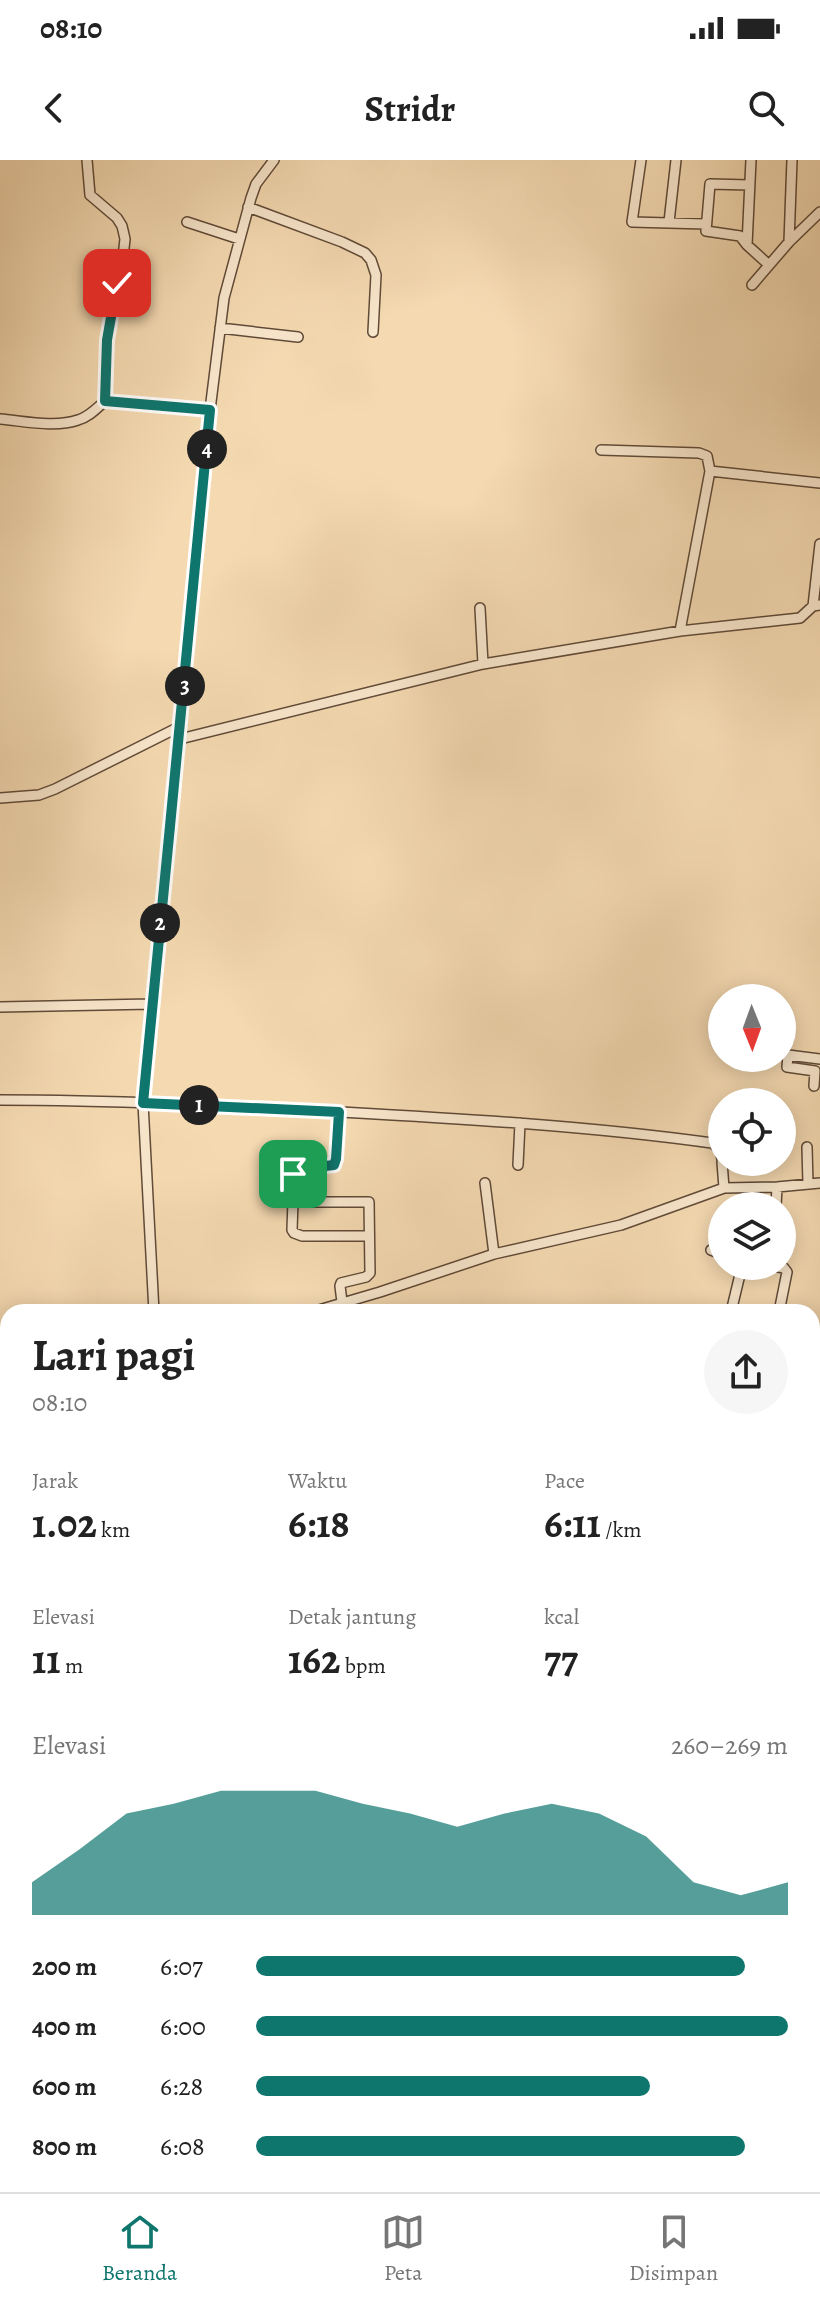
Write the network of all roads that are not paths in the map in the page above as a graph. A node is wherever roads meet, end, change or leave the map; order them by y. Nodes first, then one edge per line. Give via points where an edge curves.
1 (87, 160) edge
2 (274, 160) edge
3 (641, 160) edge
4 (676, 160) edge
5 (751, 160) edge
6 (792, 160) edge
7 (750, 185) junction
8 (248, 207) junction
9 (820, 212) edge
10 (187, 222) dead end
11 (669, 222) junction
12 (706, 224) junction
13 (239, 239) junction
14 (789, 242) junction
15 (747, 245) junction
16 (769, 265) junction
17 (752, 285) dead end
18 (220, 328) junction
19 (373, 332) dead end
20 (298, 337) dead end
21 (105, 401) junction
22 (210, 410) junction
23 (0, 419) edge
24 (601, 450) dead end
25 (710, 471) junction
26 (820, 483) edge
27 (820, 544) edge
28 (816, 606) edge
29 (480, 608) dead end
30 (680, 631) junction
31 (483, 664) junction
32 (181, 726) junction
33 (180, 739) junction
34 (0, 798) edge
35 (151, 1004) junction
36 (0, 1007) edge
37 (818, 1059) edge
38 (815, 1071) junction
39 (814, 1086) dead end
40 (0, 1100) edge
41 (143, 1103) junction
42 (339, 1112) junction
43 (520, 1123) junction
44 (708, 1143) edge
45 (807, 1147) dead end
46 (518, 1165) dead end
47 (723, 1176) edge
48 (485, 1183) dead end
49 (820, 1183) edge
50 (808, 1184) junction
51 (777, 1187) junction
52 (724, 1188) junction
53 (777, 1192) edge
54 (293, 1202) junction
55 (369, 1236) junction
56 (494, 1254) junction
57 (739, 1280) edge
58 (785, 1280) edge
59 (342, 1302) junction
60 (154, 1304) edge
61 (336, 1304) edge
62 (733, 1304) edge
63 (781, 1304) edge

1 - 21 street via 90,195 117,218 125,239 107,340
2 - 8 street via 256,184
3 - 11 street via 632,222
4 - 11 street
5 - 7 street
6 - 14 street
7 - 12 street via 710,184
7 - 15 street
8 - 13 street
8 - 19 street via 365,253 376,275
9 - 14 street
10 - 13 street
11 - 12 street
12 - 15 street via 706,231 740,236
13 - 18 street
14 - 16 street
15 - 16 street
16 - 17 street
18 - 20 street
18 - 22 street
21 - 22 street
21 - 23 street via 70,422
22 - 32 street
24 - 25 street via 703,454
25 - 26 street
25 - 30 street
27 - 28 street
28 - 30 street via 800,618
29 - 31 street
30 - 31 street
31 - 33 street
32 - 33 street
32 - 34 street via 55,789
33 - 35 street
35 - 36 street
35 - 41 street
37 - 38 street
37 - 38 street via 787,1057 788,1067
38 - 39 street
40 - 41 street
41 - 42 street
41 - 60 street
42 - 43 street
42 - 54 street via 336,1163 295,1170
43 - 44 street
43 - 46 street
45 - 50 street
47 - 52 street
48 - 56 street
49 - 50 street
50 - 51 street
51 - 52 street
51 - 53 street
52 - 56 street via 621,1225
54 - 55 street via 292,1226 298,1235
54 - 55 street via 369,1202
55 - 59 street via 370,1273 341,1283
56 - 59 street
57 - 62 street
58 - 63 street
59 - 61 street

